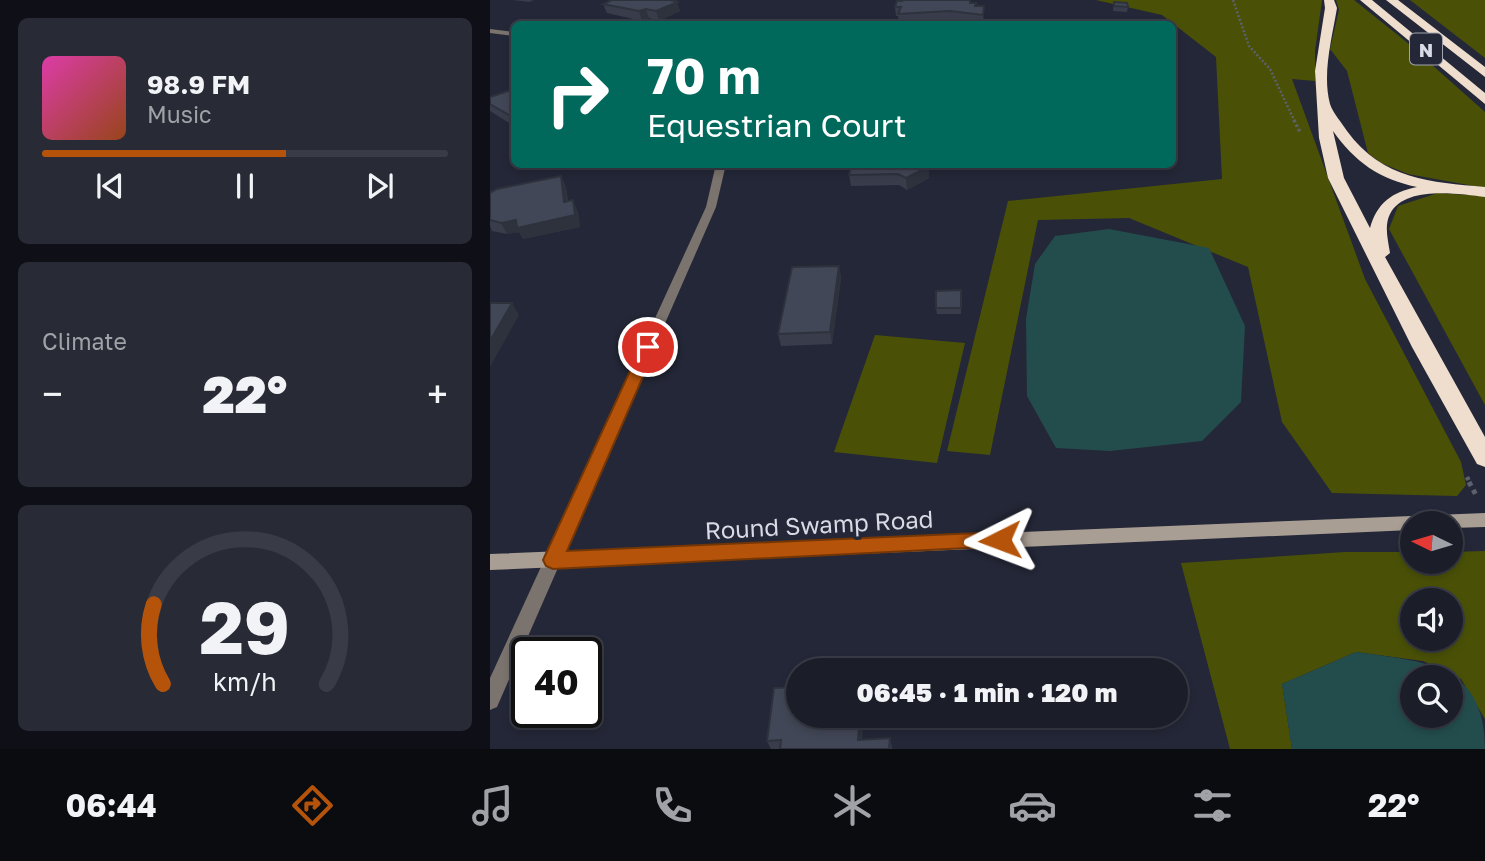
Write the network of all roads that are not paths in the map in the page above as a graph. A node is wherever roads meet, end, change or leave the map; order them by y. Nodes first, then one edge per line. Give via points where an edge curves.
1 (1329, 0) edge
2 (1365, 0) edge
3 (1391, 0) edge
4 (490, 31) edge
5 (511, 34) edge
6 (1485, 73) edge
7 (1485, 100) edge
8 (1323, 104) junction
9 (721, 168) edge
10 (1454, 189) junction
11 (1485, 192) edge
12 (1391, 285) junction
13 (1485, 458) edge
14 (1485, 520) edge
15 (553, 560) junction
16 (490, 562) edge
17 (490, 700) edge

1 - 8 highway via 1321,71
2 - 7 highway, N
3 - 6 highway, N
4 - 5 street
8 - 10 highway via 1359,158 1409,181
8 - 12 highway via 1336,178
9 - 15 street via 711,207
10 - 11 highway
10 - 12 highway via 1406,195 1385,208 1376,231
12 - 13 highway
14 - 15 street, Round Swamp Road
15 - 16 street, Round Swamp Road
15 - 17 street

